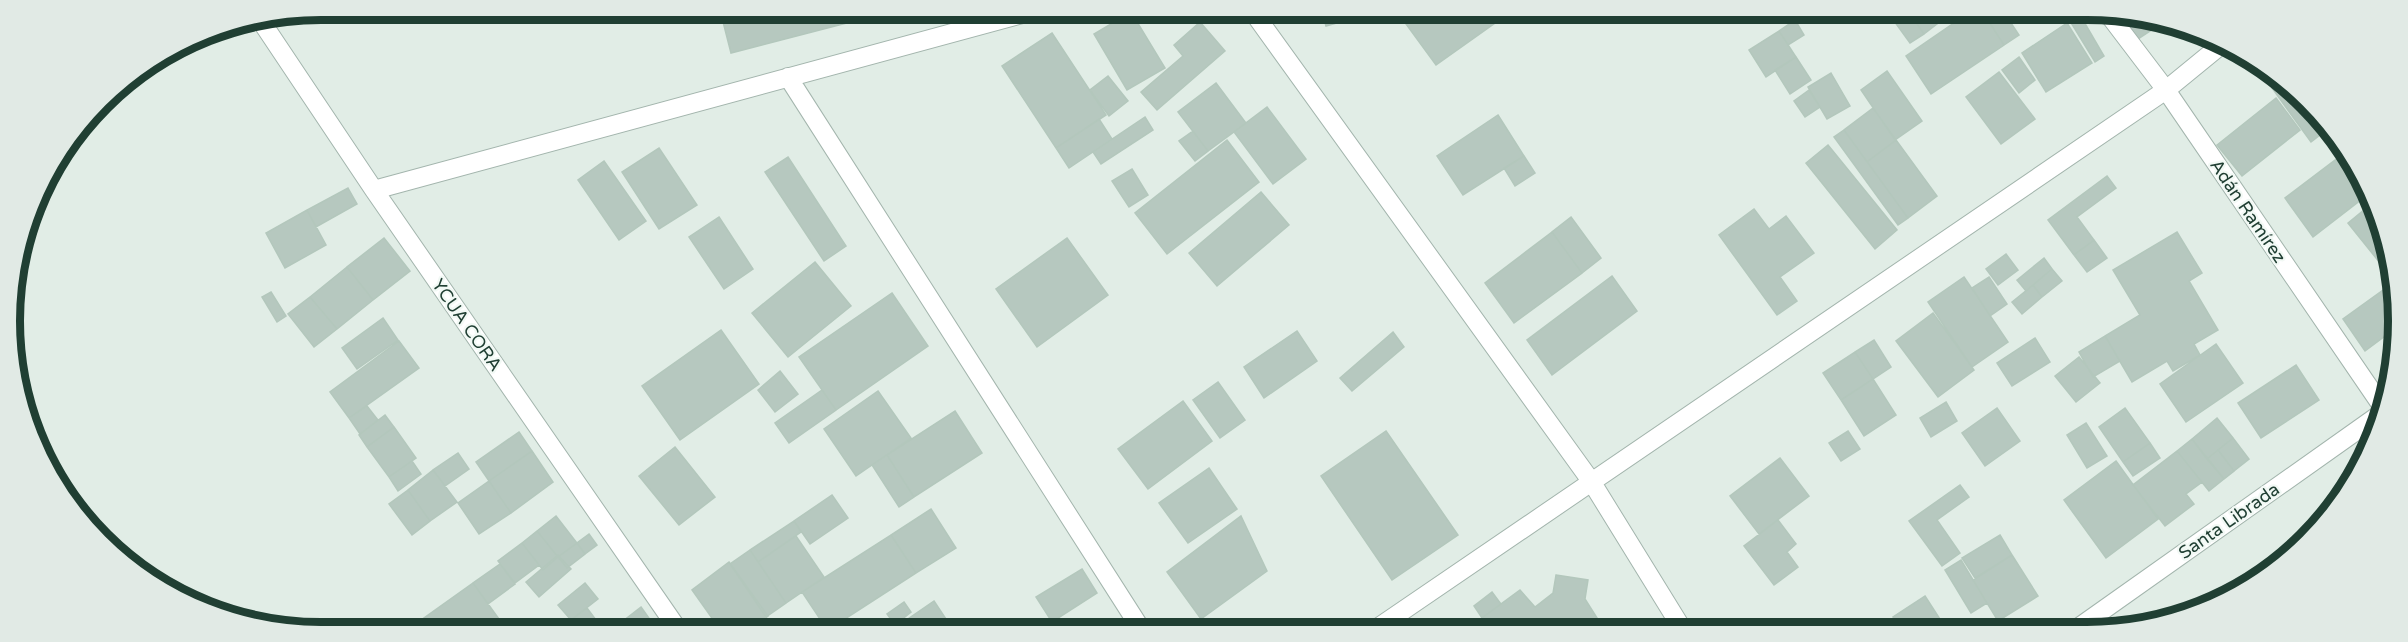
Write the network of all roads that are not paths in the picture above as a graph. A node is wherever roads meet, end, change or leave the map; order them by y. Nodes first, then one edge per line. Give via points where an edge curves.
1 (1000, 20) edge
2 (1259, 20) edge
3 (2113, 21) edge
4 (264, 25) edge
5 (2217, 49) edge
6 (788, 77) junction
7 (2166, 90) junction
8 (374, 190) junction
9 (2377, 402) edge
10 (2372, 419) edge
11 (1591, 482) junction
12 (673, 622) edge
13 (1137, 622) edge
14 (1386, 622) edge
15 (1678, 622) edge
16 (2086, 622) edge

1 - 6 street
2 - 11 street
3 - 7 street, Adán Ramírez
4 - 8 street, YCUA CORA
5 - 7 street
6 - 8 street
6 - 13 street
7 - 9 street, Adán Ramírez
7 - 11 street
8 - 12 street, YCUA CORA
10 - 16 street, Santa Librada
11 - 14 street
11 - 15 street

